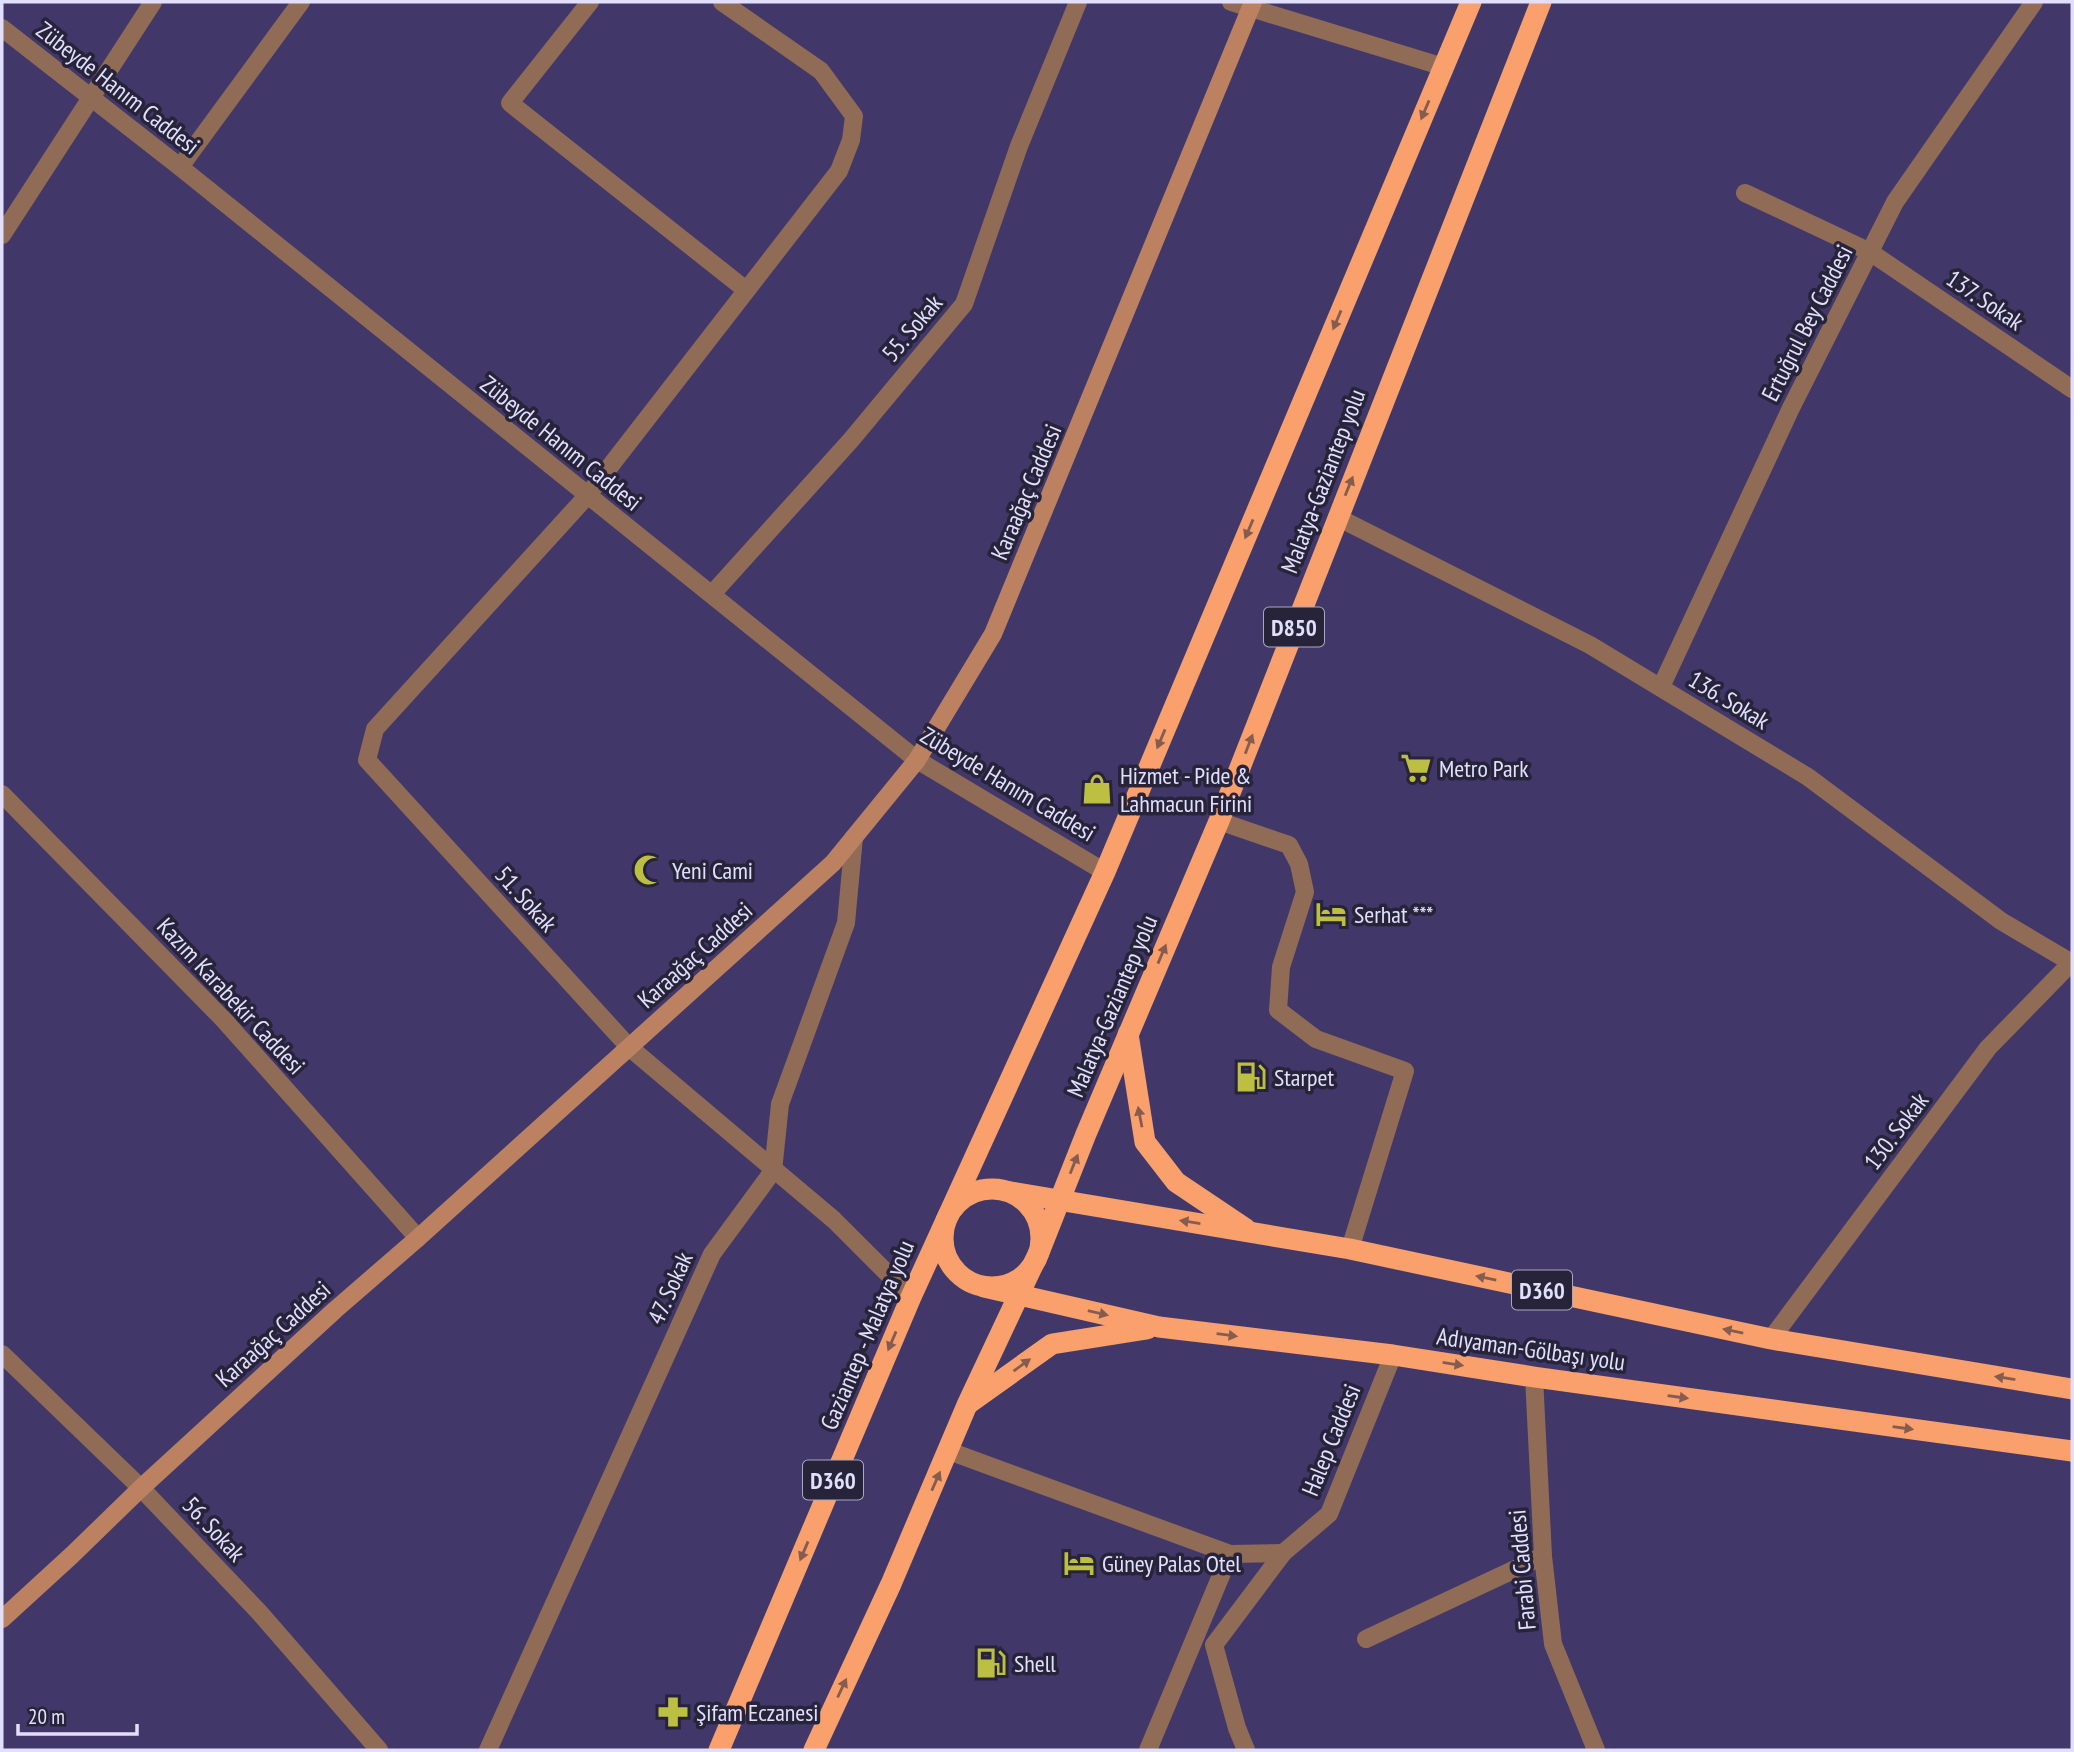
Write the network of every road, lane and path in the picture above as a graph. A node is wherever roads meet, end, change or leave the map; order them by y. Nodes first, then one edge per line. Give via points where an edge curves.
1 (153, 2) edge
2 (301, 2) edge
3 (590, 2) edge
4 (722, 2) edge
5 (1078, 2) edge
6 (1231, 2) edge
7 (1471, 2) edge
8 (1541, 2) edge
9 (2034, 2) edge
10 (1252, 4) edge
11 (2, 28) edge
12 (1444, 67) junction
13 (91, 98) junction
14 (180, 166) junction
15 (1745, 193) dead end
16 (2, 235) edge
17 (1870, 252) junction
18 (746, 290) junction
19 (2072, 389) edge
20 (587, 496) junction
21 (1337, 517) junction
22 (712, 594) junction
23 (1661, 687) junction
24 (917, 760) junction
25 (2, 794) edge
26 (1219, 821) junction
27 (854, 837) junction
28 (1105, 872) junction
29 (2072, 963) edge
30 (1128, 1034) junction
31 (629, 1047) junction
32 (773, 1171) junction
33 (1011, 1192) junction
34 (1060, 1201) junction
35 (950, 1212) junction
36 (1250, 1233) junction
37 (418, 1238) junction
38 (1350, 1249) junction
39 (1040, 1250) junction
40 (984, 1287) junction
41 (1019, 1294) junction
42 (911, 1297) junction
43 (1159, 1327) junction
44 (1770, 1339) junction
45 (2, 1354) edge
46 (1392, 1355) junction
47 (1534, 1377) junction
48 (2072, 1389) edge
49 (967, 1405) junction
50 (949, 1451) junction
51 (2072, 1451) edge
52 (141, 1488) junction
53 (1283, 1553) junction
54 (1230, 1554) junction
55 (1543, 1556) junction
56 (2, 1619) edge
57 (1366, 1639) dead end
58 (379, 1750) edge
59 (488, 1750) edge
60 (719, 1750) edge
61 (814, 1750) edge
62 (1148, 1750) edge
63 (1246, 1750) edge
64 (1596, 1750) edge

1 - 13 street
2 - 14 street
3 - 18 street via 510,103
4 - 18 street via 821,71 854,116 839,171
5 - 22 street, 55. Sokak via 1019,146 964,304 851,440
6 - 10 street
7 - 12 highway, Malatya-Gaziantep yolu
21 -> 8 highway, Malatya-Gaziantep yolu / D850
9 - 17 street, Ertuğrul Bey Caddesi via 1895,202
10 - 12 street
10 - 24 street, Karaağaç Caddesi via 993,634
11 - 13 street, Zübeyde Hanım Caddesi
12 -> 28 highway, Malatya-Gaziantep yolu
13 - 14 street, Zübeyde Hanım Caddesi
13 - 16 street
14 - 20 street, Zübeyde Hanım Caddesi
15 - 17 street, 137. Sokak
17 - 19 street, 137. Sokak
17 - 23 street, Ertuğrul Bey Caddesi via 1791,408
18 - 20 street
20 - 22 street, Zübeyde Hanım Caddesi
20 - 31 street, 51. Sokak via 375,729 368,760
21 - 23 street, 136. Sokak via 1590,645
26 -> 21 highway, Malatya-Gaziantep yolu / D850
22 - 24 street, Zübeyde Hanım Caddesi
23 - 29 street, 136. Sokak via 1808,777 2001,921
24 - 27 street, Karaağaç Caddesi
24 - 28 street, Zübeyde Hanım Caddesi
25 - 37 street, Kazım Karabekir Caddesi via 223,1019
30 -> 26 highway, Malatya-Gaziantep yolu / D850
26 - 38 street via 1289,845 1299,864 1305,892 1281,967 1278,1010 1315,1039 1405,1072
27 - 31 street, Karaağaç Caddesi via 833,863
27 - 32 street via 846,923 780,1104
28 - 35 highway, Malatya-Gaziantep yolu
29 - 44 street, 130. Sokak via 1988,1048
34 -> 30 highway, Malatya-Gaziantep yolu / D850
36 -> 30 highway via 1177,1182 1145,1142
31 - 32 street, 51. Sokak
31 - 37 street, Karaağaç Caddesi
32 - 42 street, 51. Sokak via 834,1220
32 - 59 street, 47. Sokak via 712,1254
33 - 34 highway, D360
33 - 35 highway via 989,1188 966,1195
33 - 39 highway via 1030,1206 1040,1227
36 -> 34 highway, D360
34 - 39 highway, Malatya-Gaziantep yolu / D850
35 - 40 highway via 942,1234 946,1259 962,1277
35 - 42 highway, Gaziantep - Malatya yolu / D360
36 - 38 highway, D360
37 - 52 street, Karaağaç Caddesi
44 -> 38 highway, D360
39 - 40 highway via 1028,1272 1008,1284
39 - 41 highway
40 - 41 highway, Adıyaman-Gölbaşı yolu
41 -> 43 highway, Adıyaman-Gölbaşı yolu
41 - 49 highway
42 -> 60 highway, Gaziantep - Malatya yolu / D360
43 -> 46 highway, Adıyaman-Gölbaşı yolu
49 -> 43 highway via 1052,1344
48 -> 44 highway, D360
45 - 52 street, 56. Sokak
46 -> 47 highway, Adıyaman-Gölbaşı yolu
46 - 53 street, Halep Caddesi via 1329,1514
47 -> 51 highway, Adıyaman-Gölbaşı yolu
47 - 55 street, Farabi Caddesi
49 - 50 highway
50 - 54 street
61 -> 50 highway
52 - 56 street, Karaağaç Caddesi
52 - 58 street, 56. Sokak via 259,1612
53 - 54 street
53 - 63 street, Halep Caddesi via 1214,1645
54 - 62 street
55 - 57 street
55 - 64 street, Farabi Caddesi via 1553,1644

